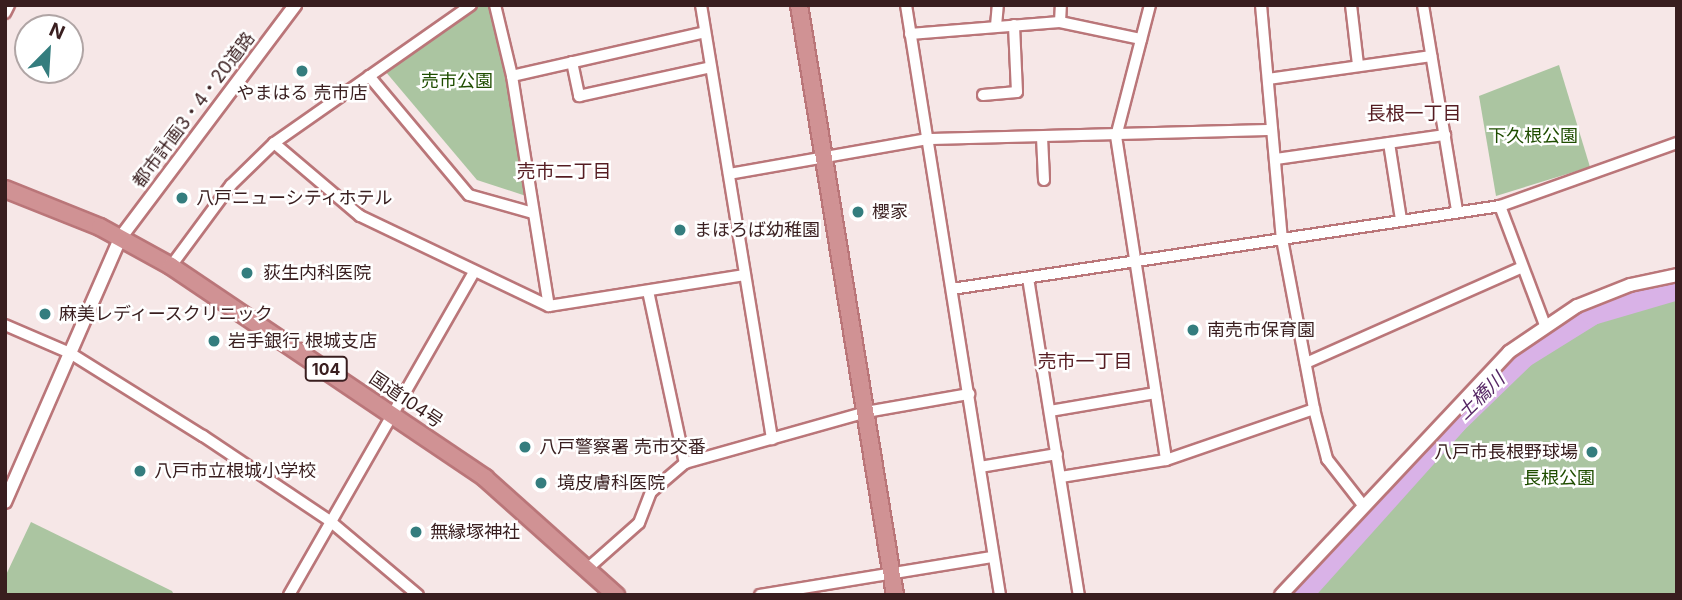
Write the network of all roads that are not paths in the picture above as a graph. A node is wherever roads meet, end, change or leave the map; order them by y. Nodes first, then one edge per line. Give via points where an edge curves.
1 (9, 5) edge
2 (295, 5) edge
3 (471, 5) edge
4 (495, 5) edge
5 (701, 5) edge
6 (799, 5) edge
7 (906, 5) edge
8 (998, 5) edge
9 (1061, 5) edge
10 (1150, 5) edge
11 (1261, 5) edge
12 (1350, 5) edge
13 (1423, 5) edge
14 (5, 13) edge
15 (1060, 22) junction
16 (1014, 25) junction
17 (996, 26) junction
18 (705, 32) junction
19 (911, 34) junction
20 (1141, 39) junction
21 (1431, 56) junction
22 (572, 62) junction
23 (1358, 65) junction
24 (711, 67) junction
25 (369, 76) junction
26 (512, 76) junction
27 (1268, 79) junction
28 (983, 95) dead end
29 (1272, 130) junction
30 (1445, 135) junction
31 (1116, 136) junction
32 (1042, 137) junction
33 (928, 139) junction
34 (274, 143) junction
35 (1389, 143) junction
36 (1677, 143) edge
37 (823, 158) junction
38 (1276, 159) junction
39 (729, 174) junction
40 (1044, 180) dead end
41 (5, 189) edge
42 (1500, 206) junction
43 (1457, 210) junction
44 (533, 213) junction
45 (1401, 220) junction
46 (121, 237) junction
47 (1282, 239) junction
48 (1133, 262) junction
49 (172, 266) junction
50 (1520, 268) junction
51 (474, 272) junction
52 (745, 275) junction
53 (1677, 275) edge
54 (1028, 278) junction
55 (952, 289) junction
56 (648, 290) junction
57 (549, 306) junction
58 (5, 325) edge
59 (1545, 325) junction
60 (70, 353) junction
61 (1306, 363) junction
62 (1155, 393) junction
63 (969, 394) junction
64 (1314, 409) junction
65 (1050, 411) junction
66 (866, 412) junction
67 (394, 415) junction
68 (772, 439) junction
69 (1057, 454) junction
70 (1166, 460) junction
71 (685, 463) junction
72 (980, 467) junction
73 (1061, 477) junction
74 (5, 502) edge
75 (1363, 505) junction
76 (330, 521) junction
77 (993, 557) junction
78 (587, 569) junction
79 (892, 574) junction
80 (289, 595) edge
81 (418, 595) edge
82 (616, 595) edge
83 (760, 595) edge
84 (895, 595) edge
85 (1000, 595) edge
86 (1079, 595) edge
87 (1281, 595) edge

1 - 14 street
2 - 46 street, 都市計画3・4・20道路
3 - 25 street
4 - 26 street
5 - 18 street
6 - 37 highway
7 - 19 street
8 - 17 street
9 - 15 street
10 - 20 street
11 - 27 street
12 - 23 street
13 - 21 street
15 - 16 street
15 - 20 street
16 - 17 street
16 - 28 street via 1017,92
17 - 19 street
18 - 22 street
18 - 24 street
19 - 33 street
20 - 31 street
21 - 23 street
21 - 30 street
22 - 24 street via 579,96
22 - 26 street
23 - 27 street
24 - 39 street
25 - 34 street
25 - 44 street via 469,195
26 - 44 street
27 - 29 street
29 - 31 street
29 - 38 street
30 - 35 street
30 - 43 street
31 - 32 street
31 - 48 street
32 - 33 street
32 - 40 street
33 - 37 street
33 - 55 street
34 - 49 street via 230,185
34 - 51 street via 360,216
35 - 38 street
35 - 45 street
36 - 42 street
37 - 39 street
37 - 66 highway
38 - 47 street
39 - 52 street
41 - 46 highway, 国道104号 / 104
42 - 43 street
42 - 50 street
43 - 45 street
44 - 57 street
45 - 47 street
46 - 49 highway, 国道104号 / 104
46 - 60 street, 都市計画3・4・20道路
47 - 48 street
47 - 61 street
48 - 54 street
48 - 62 street
49 - 67 highway, 国道104号 / 104
50 - 59 street
50 - 61 street
51 - 57 street
51 - 67 street
52 - 56 street
52 - 68 street
53 - 59 street via 1630,285
54 - 55 street
54 - 65 street
55 - 63 street
56 - 57 street
56 - 71 street
58 - 60 street
59 - 75 street via 1508,352
60 - 74 street, 都市計画3・4・20道路
60 - 76 street
61 - 64 street
62 - 65 street
62 - 70 street
63 - 66 street
63 - 72 street
64 - 70 street
64 - 75 street via 1327,459
65 - 69 street
66 - 68 street
66 - 79 highway
67 - 76 street
67 - 78 highway, 国道104号 / 104 via 485,478
68 - 71 street
69 - 72 street
69 - 73 street
70 - 73 street
71 - 78 street via 651,492 639,523
72 - 77 street
73 - 86 street
75 - 87 street
76 - 80 street
76 - 81 street
77 - 79 street
77 - 85 street
78 - 82 highway, 国道104号 / 104
79 - 83 street
79 - 84 highway

